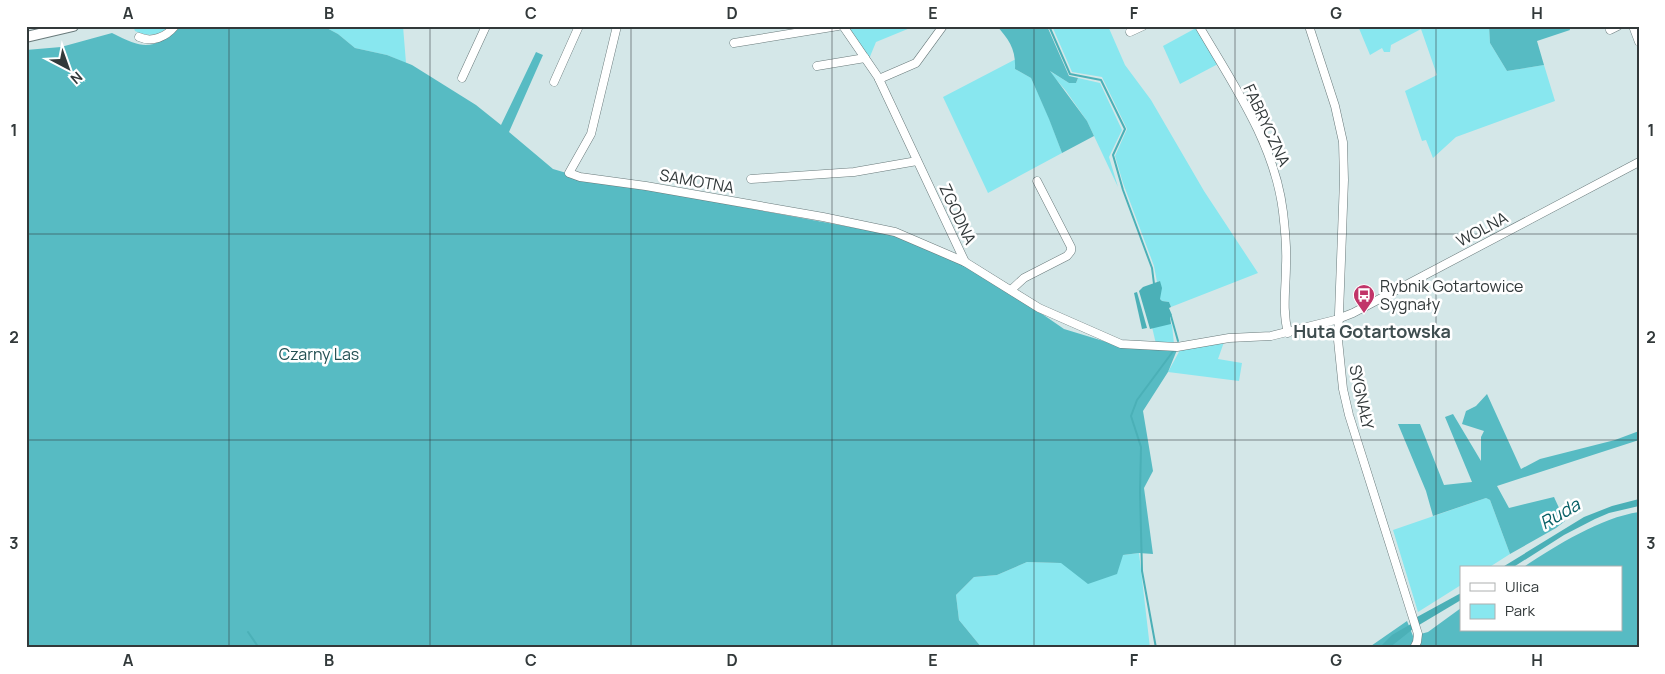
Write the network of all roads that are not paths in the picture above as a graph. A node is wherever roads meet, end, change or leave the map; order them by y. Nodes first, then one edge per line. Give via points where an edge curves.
1 (73, 26) edge
2 (175, 26) edge
3 (486, 26) edge
4 (578, 26) edge
5 (838, 26) edge
6 (843, 26) edge
7 (943, 26) edge
8 (1143, 26) edge
9 (1199, 26) edge
10 (1309, 26) edge
11 (1618, 26) edge
12 (1633, 26) edge
13 (614, 27) edge
14 (1610, 30) dead end
15 (1130, 32) dead end
16 (26, 37) edge
17 (139, 37) dead end
18 (1639, 42) edge
19 (734, 43) dead end
20 (865, 58) junction
21 (818, 66) dead end
22 (462, 78) dead end
23 (879, 79) junction
24 (554, 82) dead end
25 (917, 161) junction
26 (1639, 162) edge
27 (751, 178) dead end
28 (1037, 181) dead end
29 (965, 262) junction
30 (1011, 290) junction
31 (1338, 319) junction
32 (1288, 332) junction
33 (1414, 648) edge

1 - 16 main road
2 - 17 street via 169,34 155,39
3 - 22 street
4 - 24 street
5 - 19 street
6 - 20 street, ZGODNA
7 - 23 street via 916,63
8 - 15 street
9 - 32 street, FABRYCZNA via 1251,117 1278,184 1285,225 1284,308
10 - 31 street, SYGNAŁY via 1336,106 1343,148
11 - 14 street
12 - 18 street
13 - 29 street, SAMOTNA via 591,134 569,173 580,178 646,186 895,232
20 - 21 street
20 - 23 street, ZGODNA
23 - 25 street, ZGODNA
25 - 27 street via 854,172
25 - 29 street, ZGODNA
26 - 31 street, WOLNA
28 - 30 street via 1071,251 1024,278
29 - 30 street, ZGODNA
30 - 32 street, ZGODNA via 1039,308 1121,344 1177,347
31 - 32 street
31 - 33 street, SYGNAŁY via 1343,389 1349,415 1413,616 1418,634

